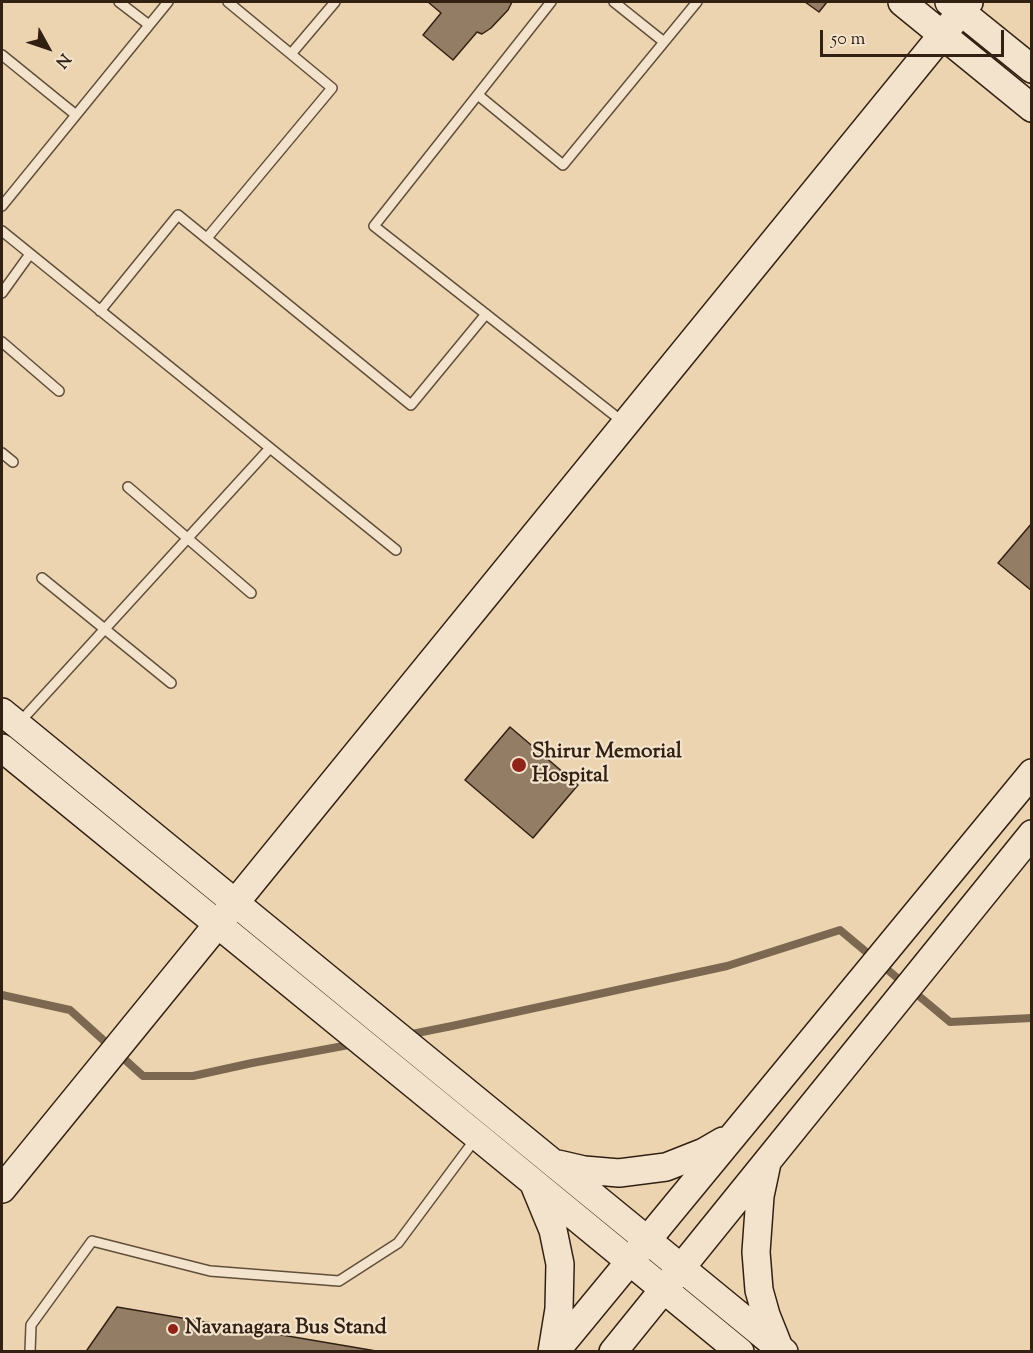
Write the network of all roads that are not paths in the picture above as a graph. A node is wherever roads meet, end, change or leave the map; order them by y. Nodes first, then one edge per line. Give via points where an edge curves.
1 (119, 2) edge
2 (168, 2) edge
3 (228, 2) edge
4 (335, 2) edge
5 (551, 2) edge
6 (614, 2) edge
7 (697, 2) edge
8 (902, 2) edge
9 (960, 5) edge
10 (149, 26) junction
11 (942, 34) junction
12 (664, 42) junction
13 (291, 54) junction
14 (2, 55) edge
15 (1032, 69) edge
16 (478, 95) junction
17 (1032, 108) edge
18 (76, 114) junction
19 (2, 206) edge
20 (2, 231) edge
21 (207, 238) junction
22 (30, 254) junction
23 (2, 293) edge
24 (100, 311) junction
25 (486, 314) junction
26 (2, 342) edge
27 (59, 391) dead end
28 (625, 423) junction
29 (270, 448) junction
30 (2, 453) edge
31 (13, 462) dead end
32 (128, 487) dead end
33 (188, 538) junction
34 (396, 550) dead end
35 (42, 578) dead end
36 (251, 593) dead end
37 (105, 629) junction
38 (171, 683) dead end
39 (9, 718) edge
40 (2, 748) edge
41 (1032, 773) edge
42 (1032, 834) edge
43 (235, 903) junction
44 (218, 924) junction
45 (735, 1134) junction
46 (477, 1136) junction
47 (768, 1159) junction
48 (554, 1163) junction
49 (533, 1182) junction
50 (2, 1189) edge
51 (648, 1239) junction
52 (630, 1261) junction
53 (681, 1267) junction
54 (663, 1289) junction
55 (781, 1349) edge
56 (30, 1352) edge
57 (554, 1352) edge
58 (613, 1352) edge
59 (740, 1352) edge

1 - 10 lane
2 - 10 lane
3 - 13 lane
4 - 13 lane
5 - 16 lane
6 - 12 lane
7 - 12 lane
8 - 11 street
9 - 11 street
9 - 15 street
10 - 18 lane
11 - 17 street
11 - 28 street
12 - 16 lane via 563,165
13 - 21 lane via 332,88
14 - 18 lane
16 - 25 lane via 374,226
18 - 19 lane
20 - 22 lane
21 - 24 lane via 178,215
21 - 25 lane via 411,405
22 - 23 lane
22 - 24 lane
24 - 29 lane
25 - 28 lane
26 - 27 lane
28 - 43 street
29 - 33 lane
29 - 34 lane
30 - 31 lane
32 - 33 lane
33 - 36 lane
33 - 37 lane
35 - 37 lane
37 - 38 lane
37 - 39 lane
39 - 43 street
40 - 44 street
41 - 45 street
42 - 47 street
43 - 44 street
43 - 48 street
44 - 46 street
44 - 50 street
45 - 48 street via 666,1167 619,1173
45 - 51 street
46 - 49 street
46 - 56 lane via 398,1243 339,1281 210,1271 92,1241 31,1325
47 - 53 street
47 - 55 street via 760,1196 756,1252 759,1290
48 - 51 street
49 - 52 street
49 - 57 street via 553,1230 560,1264
51 - 52 street
51 - 53 street
52 - 54 street
52 - 57 street
53 - 54 street
53 - 55 street
54 - 58 street
54 - 59 street

